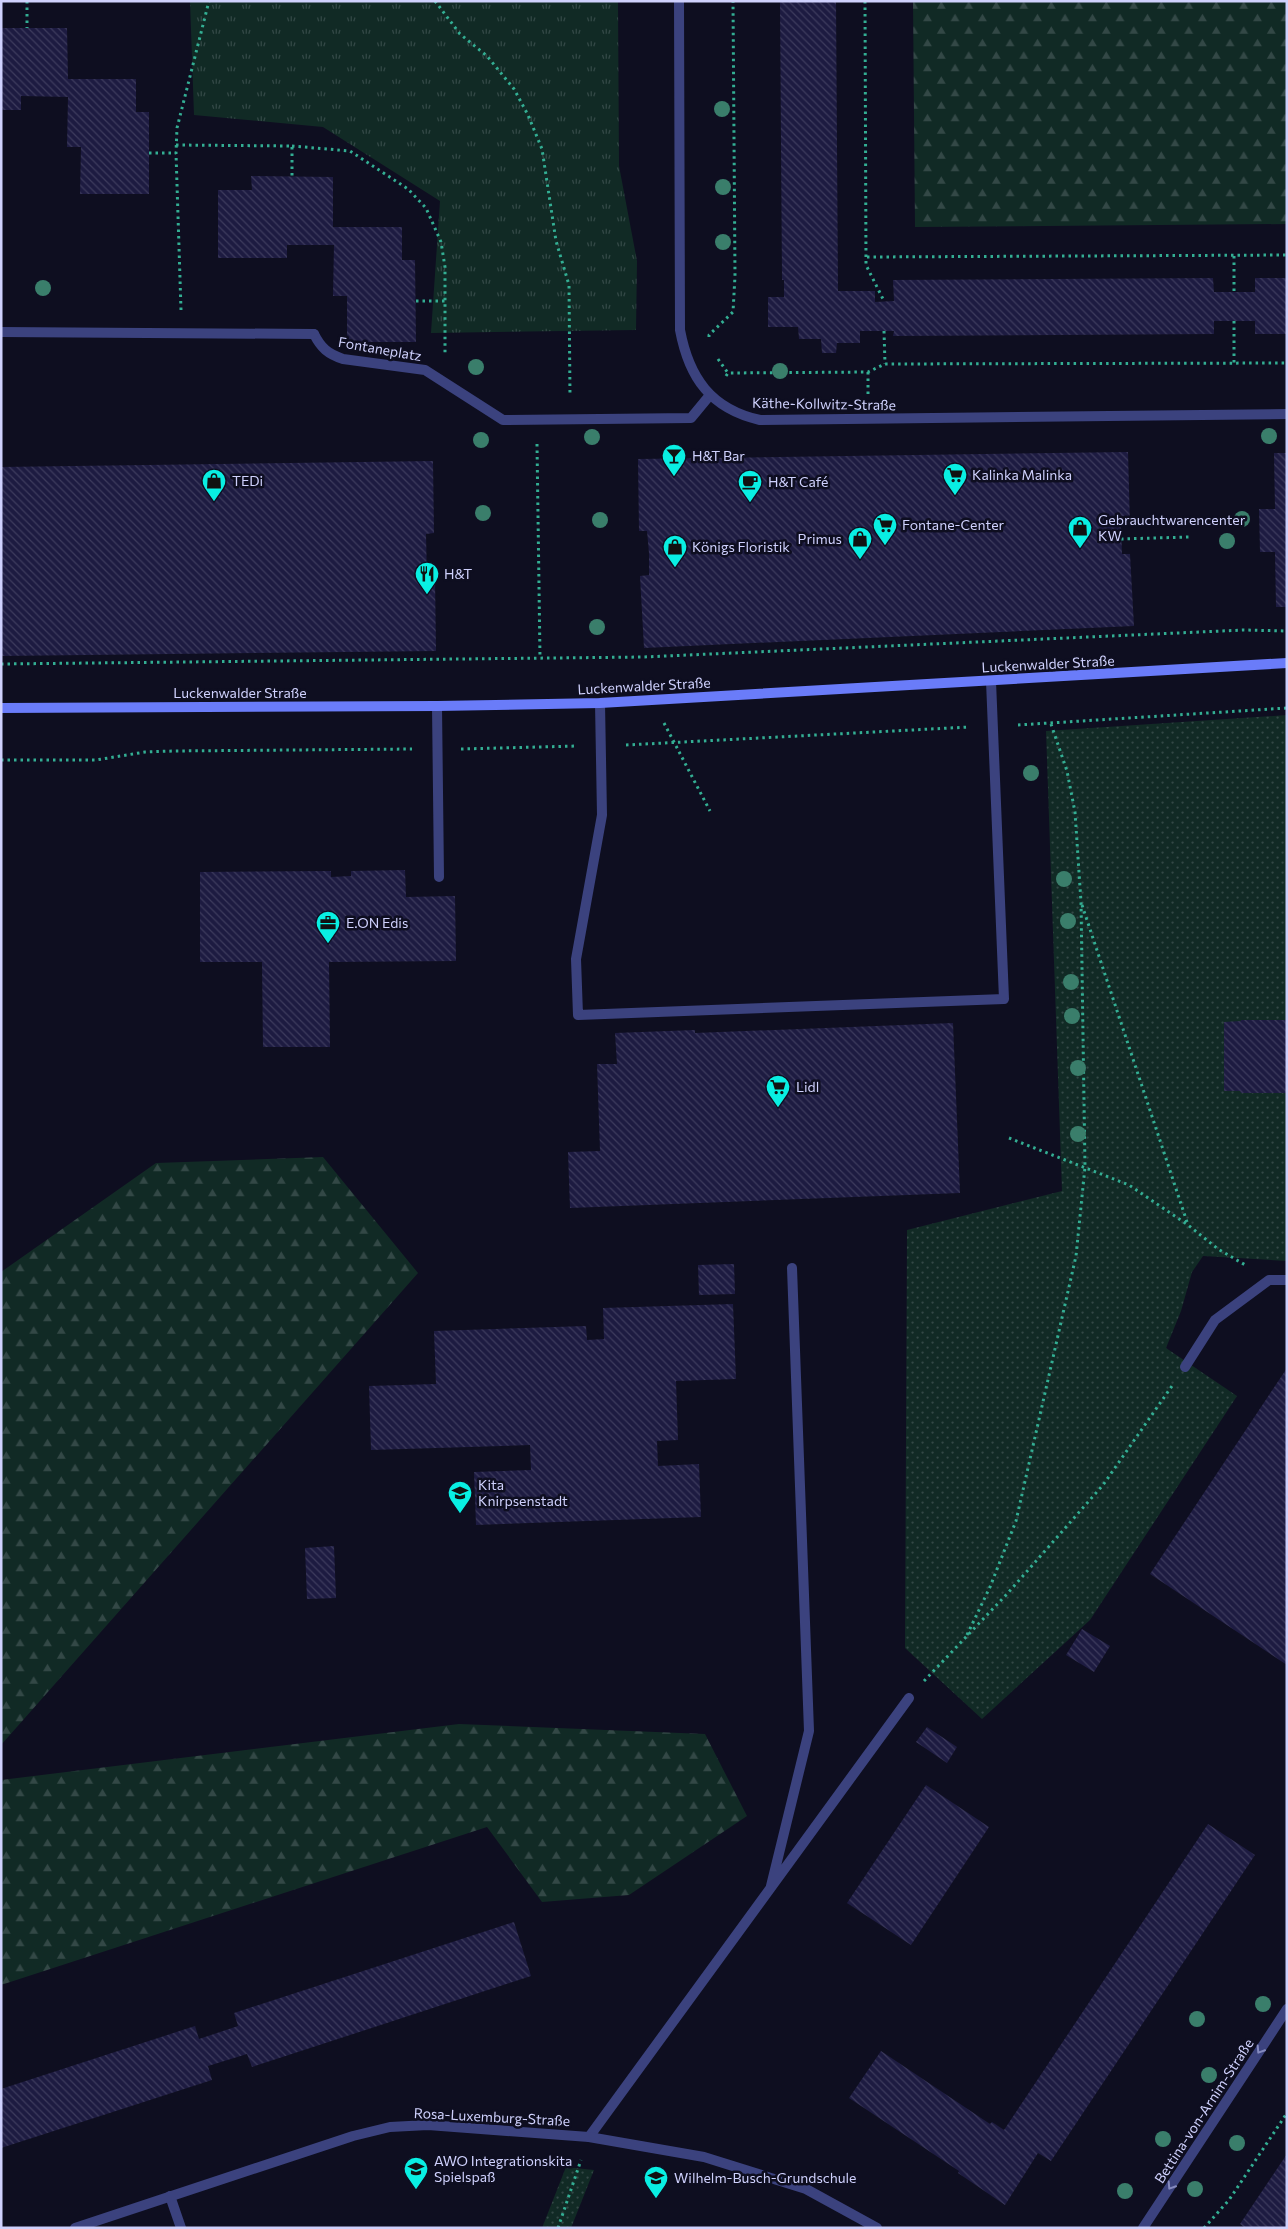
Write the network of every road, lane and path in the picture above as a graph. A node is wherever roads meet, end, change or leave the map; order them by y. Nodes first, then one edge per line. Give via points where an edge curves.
1 (27, 1) edge
2 (209, 1) edge
3 (435, 1) edge
4 (679, 1) edge
5 (733, 1) edge
6 (865, 1) edge
7 (27, 28) dead end
8 (176, 146) junction
9 (292, 146) junction
10 (149, 153) dead end
11 (176, 153) junction
12 (292, 176) dead end
13 (1287, 255) edge
14 (1234, 256) junction
15 (867, 257) junction
16 (1234, 292) dead end
17 (416, 301) dead end
18 (445, 301) junction
19 (884, 302) dead end
20 (1234, 321) dead end
21 (884, 331) dead end
22 (1, 332) edge
23 (182, 333) junction
24 (710, 341) dead end
25 (716, 356) dead end
26 (884, 364) junction
27 (1234, 364) junction
28 (1287, 364) edge
29 (728, 373) junction
30 (446, 383) junction
31 (710, 395) junction
32 (1287, 414) edge
33 (570, 419) junction
34 (537, 420) junction
35 (1190, 537) dead end
36 (1121, 540) dead end
37 (1287, 631) edge
38 (540, 658) junction
39 (1287, 663) edge
40 (1, 664) edge
41 (991, 681) junction
42 (653, 700) junction
43 (600, 703) junction
44 (437, 706) junction
45 (1, 708) edge
46 (1287, 708) edge
47 (1051, 724) junction
48 (993, 726) junction
49 (674, 742) junction
50 (602, 746) junction
51 (438, 749) junction
52 (1, 760) edge
53 (710, 811) dead end
54 (438, 877) dead end
55 (1082, 902) junction
56 (1009, 1138) dead end
57 (1085, 1167) junction
58 (1188, 1225) junction
59 (792, 1268) dead end
60 (1269, 1280) junction
61 (1287, 1280) edge
62 (1185, 1367) joint
63 (967, 1635) junction
64 (908, 1698) joint
65 (771, 1886) junction
66 (1287, 2009) edge
67 (1287, 2113) edge
68 (589, 2137) junction
69 (170, 2196) junction
70 (1206, 2227) edge
71 (75, 2228) edge
72 (181, 2228) edge
73 (558, 2228) edge
74 (878, 2228) edge
75 (1143, 2228) edge

1 - 7 path
2 - 8 path via 177,128
3 - 33 path via 460,34 487,56 514,89 542,149 556,241 568,286
4 - 31 street, Käthe-Kollwitz-Straße via 680,330 690,366
5 - 24 path via 733,312 709,335
6 - 15 path
8 - 9 path
8 - 11 path
9 - 12 path
9 - 18 path via 350,151 418,197 434,222 441,242
10 - 11 path
11 - 23 path
13 - 14 path
14 - 15 path
14 - 16 path
15 - 19 path via 866,265
17 - 18 path
18 - 30 path
20 - 27 path
21 - 26 path
22 - 23 street, Fontaneplatz
23 - 30 street, Fontaneplatz via 314,334 320,347 331,355 425,370
25 - 29 path
26 - 27 path
26 - 29 path via 868,372
27 - 28 path
29 - 31 path
30 - 34 street, Fontaneplatz via 503,420
31 - 32 street, Käthe-Kollwitz-Straße via 732,412 760,420
31 - 33 street, Fontaneplatz via 691,418
33 - 34 street, Fontaneplatz
34 - 38 path
35 - 36 path
37 - 38 path via 1244,630 654,657
38 - 40 path
39 - 41 main road, Luckenwalder Straße
41 - 42 main road, Luckenwalder Straße
41 - 48 street
42 - 43 main road, Luckenwalder Straße
42 - 49 path
43 - 44 main road, Luckenwalder Straße
43 - 50 street
44 - 45 main road, Luckenwalder Straße
44 - 51 street
46 - 47 path
47 - 48 path
47 - 55 path via 1067,771 1075,812
48 - 49 path
48 - 50 street via 1004,999 578,1015 576,959 602,816
49 - 50 path
49 - 53 path
50 - 51 path
51 - 52 path via 173,751 96,760
51 - 54 street
55 - 57 path
55 - 58 path
56 - 57 path
57 - 58 path via 1129,1185
57 - 63 path via 1076,1256 1016,1521
58 - 60 path via 1218,1249
59 - 65 street via 809,1731
60 - 61 street
60 - 62 street via 1215,1320
62 - 63 path via 1103,1485
63 - 64 path
64 - 65 street
65 - 68 street
66 -> 75 street, Bettina-von-Arnim-Straße
67 - 70 path via 1229,2200
68 - 69 street, Rosa-Luxemburg-Straße via 428,2125 390,2127
68 - 73 path
68 - 74 street, Rosa-Luxemburg-Straße via 704,2158 806,2189
69 - 71 street, Rosa-Luxemburg-Straße
69 - 72 street

